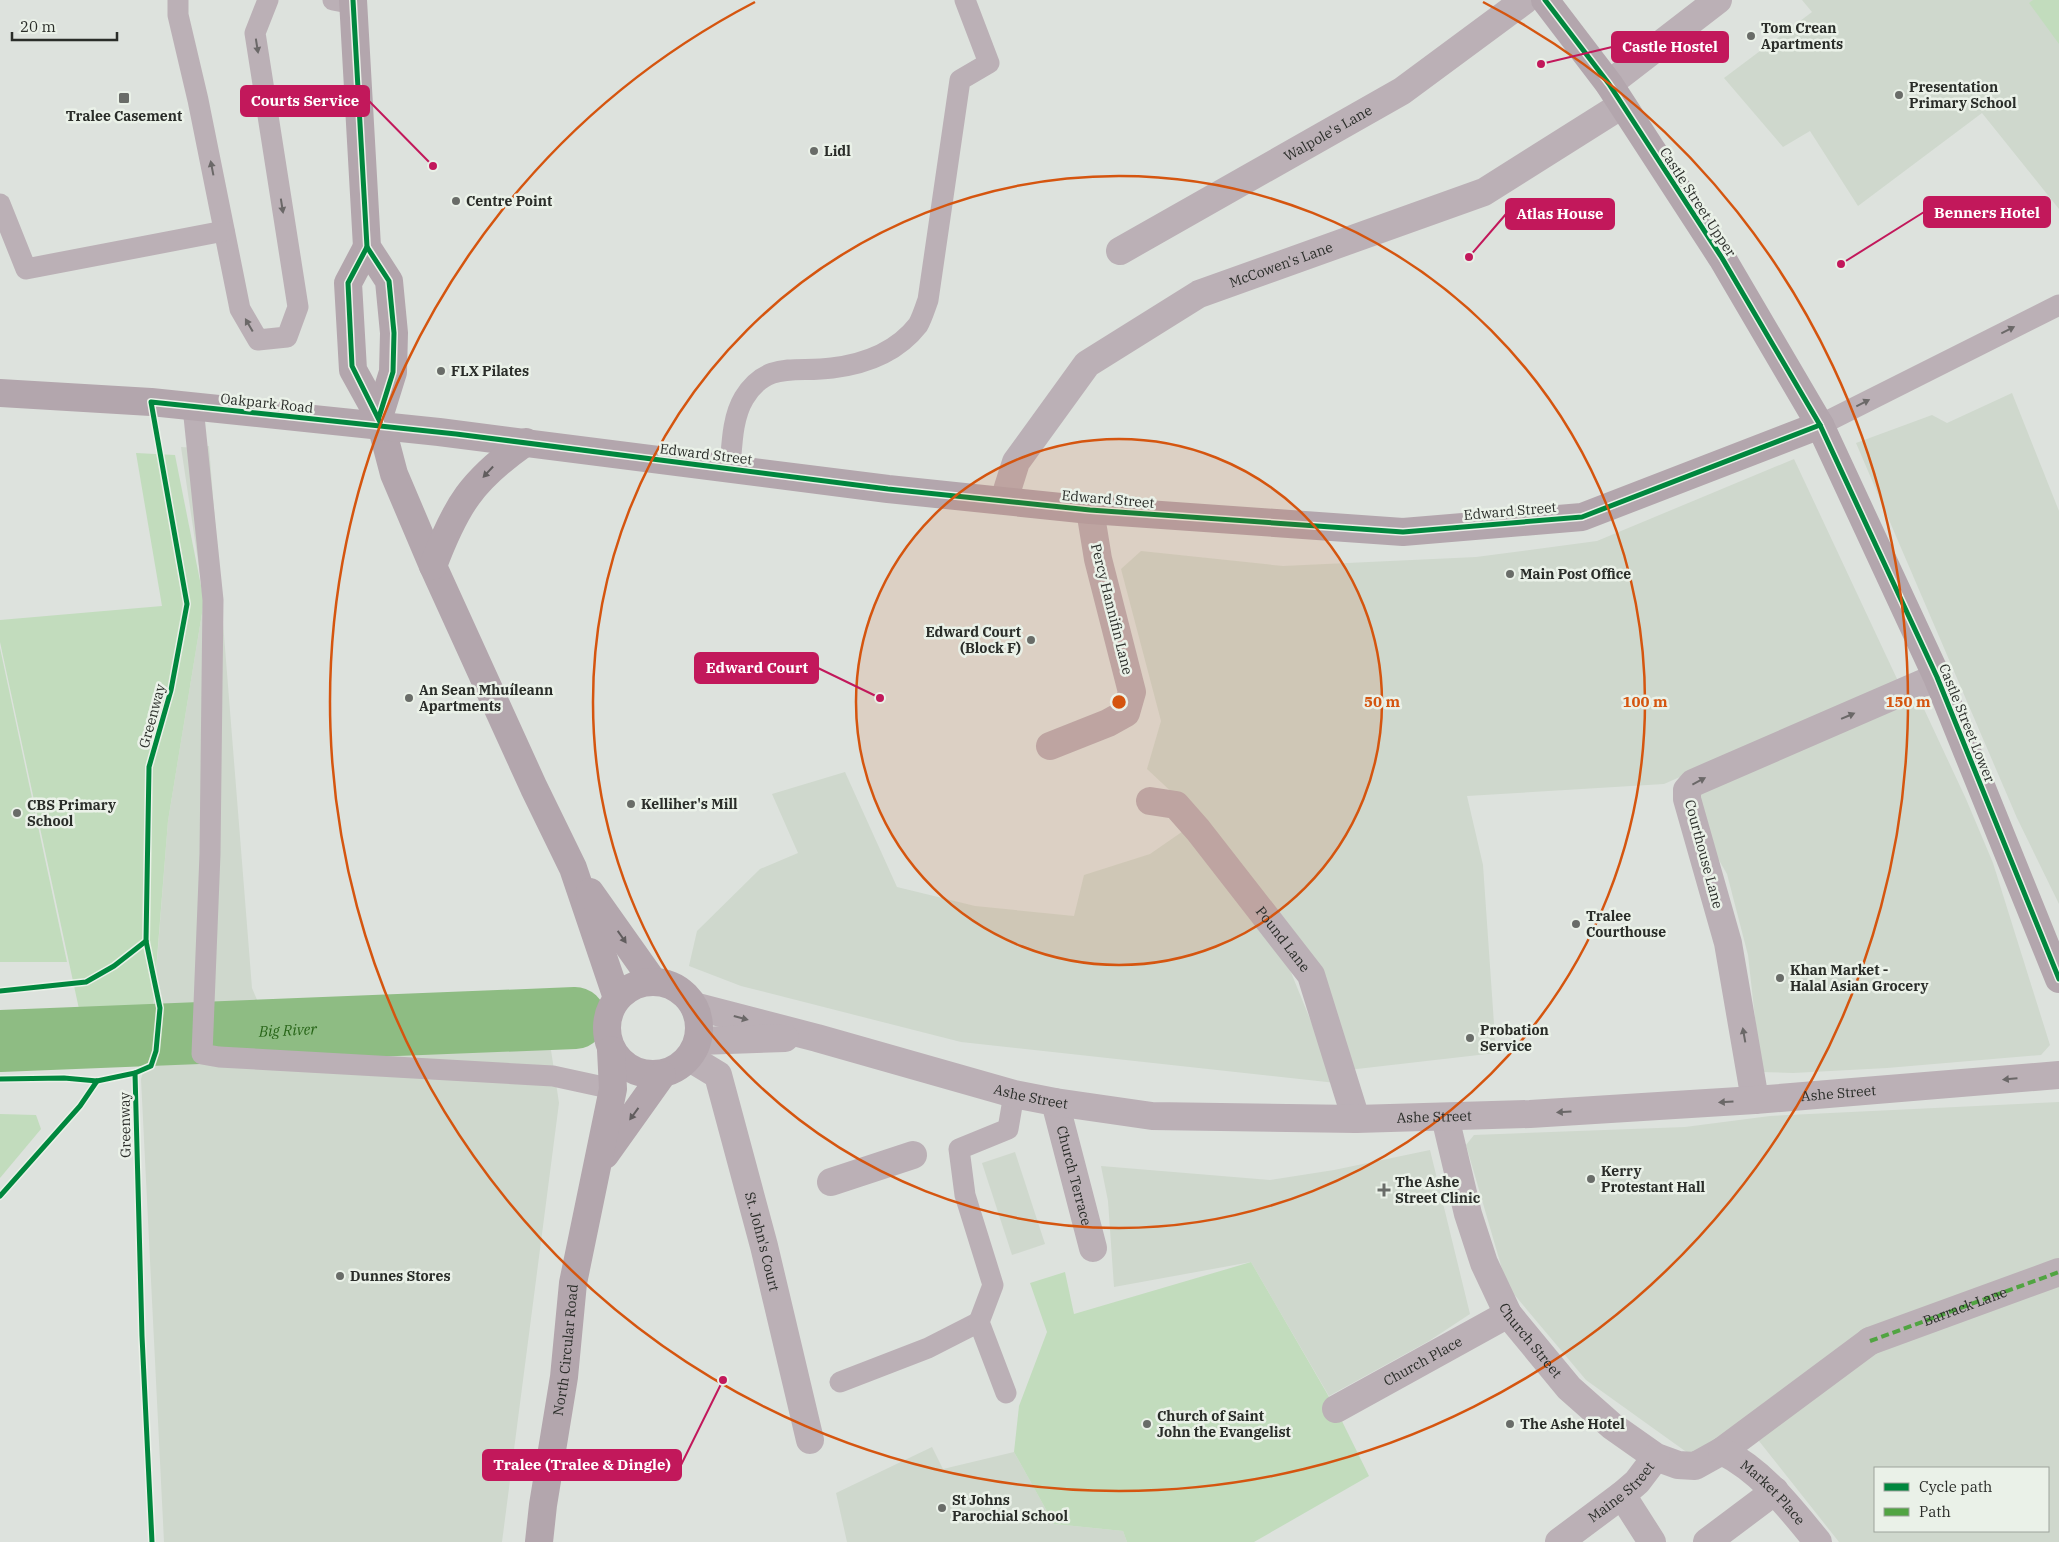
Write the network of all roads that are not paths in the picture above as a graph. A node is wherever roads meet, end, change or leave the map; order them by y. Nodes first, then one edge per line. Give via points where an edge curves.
1 (178, 0) edge
2 (268, 0) edge
3 (965, 0) edge
4 (1525, 0) edge
5 (1545, 0) edge
6 (1718, 0) edge
7 (347, 1) edge
8 (1615, 94) junction
9 (0, 204) edge
10 (224, 231) junction
11 (367, 247) junction
12 (1120, 251) dead end
13 (2059, 305) edge
14 (0, 393) edge
15 (193, 407) junction
16 (380, 422) junction
17 (1820, 425) junction
18 (526, 442) junction
19 (730, 468) junction
20 (1004, 500) junction
21 (1090, 510) junction
22 (433, 566) junction
23 (1936, 678) junction
24 (1050, 746) dead end
25 (1150, 801) dead end
26 (573, 868) junction
27 (2059, 980) edge
28 (653, 981) junction
29 (617, 998) junction
30 (694, 1006) junction
31 (817, 1038) junction
32 (611, 1050) junction
33 (694, 1050) junction
34 (662, 1075) junction
35 (2059, 1075) edge
36 (613, 1089) junction
37 (1014, 1094) junction
38 (1755, 1100) junction
39 (1055, 1102) junction
40 (1445, 1117) junction
41 (1356, 1119) junction
42 (914, 1155) dead end
43 (600, 1161) junction
44 (832, 1182) dead end
45 (1093, 1248) dead end
46 (2059, 1272) edge
47 (1508, 1314) junction
48 (979, 1322) junction
49 (840, 1382) dead end
50 (1006, 1393) dead end
51 (1336, 1409) dead end
52 (810, 1440) dead end
53 (1722, 1451) junction
54 (1656, 1457) junction
55 (1775, 1491) junction
56 (1622, 1495) junction
57 (539, 1542) edge
58 (1558, 1542) edge
59 (1652, 1542) edge
60 (1707, 1542) edge
61 (1818, 1542) edge

10 -> 1 lane via 178,16
2 -> 10 lane via 254,33 298,307 287,337 258,340 240,310
3 - 19 lane via 989,64 960,80 928,300 918,324 894,348 864,362 831,368 785,369 760,378 744,398 735,423
4 - 12 street, Walpole's Lane via 1402,91
5 - 8 main road, Castle Street Upper
6 - 8 street, McCowen's Lane
7 - 11 main road
8 - 17 main road, Castle Street Upper via 1722,258
8 - 20 street, McCowen's Lane via 1484,192 1199,294 1095,359 1088,364 1016,462
9 - 10 lane via 26,269
11 - 16 main road via 389,281 394,333 393,372
11 - 16 main road via 348,282 352,366
17 -> 13 lane
14 - 15 main road, Oakpark Road
15 - 16 main road, Oakpark Road
15 - 36 lane via 213,600 210,854 202,1054 553,1076
16 - 18 main road, Edward Street
16 - 22 main road via 394,474
17 - 21 main road, Edward Street via 1582,516 1403,532
17 - 23 main road, Castle Street Lower
18 - 19 main road, Edward Street
18 -> 22 main road via 496,463 466,496 448,525
19 - 20 main road, Edward Street via 888,489
20 - 21 main road, Edward Street
21 - 24 street, Percy Hannifin Lane via 1098,559 1132,692 1126,713
22 - 26 main road
23 - 27 main road, Castle Street Lower
38 -> 23 street, Courthouse Lane via 1728,943 1687,790 1693,782
25 - 41 street, Pound Lane via 1176,805 1311,975
26 -> 28 main road
26 - 29 main road
28 - 29 main road via 637,984
28 - 30 main road via 669,984 684,993
29 - 32 main road via 608,1012 606,1034
30 -> 31 street, Ashe Street
30 - 33 main road via 699,1022
31 - 33 street, Ashe Street
31 - 37 street, Ashe Street
32 - 34 main road via 626,1067 640,1074
32 - 36 main road, North Circular Road
33 - 34 main road
33 - 52 street, St. John's Court via 718,1075 764,1246
34 -> 43 main road, North Circular Road
35 -> 38 street, Ashe Street
36 - 43 main road, North Circular Road
37 - 39 street, Ashe Street
37 - 48 lane via 1008,1129 959,1149 965,1195 993,1285
38 -> 40 street, Ashe Street
39 - 41 street, Ashe Street via 1152,1116
39 - 45 street, Church Terrace
40 - 41 street, Ashe Street
40 - 47 street, Church Street via 1468,1214 1484,1263
42 - 44 street
43 - 57 main road, North Circular Road via 574,1283 564,1377
46 - 53 street, Barrack Lane via 1870,1341
47 - 51 street, Church Place
47 - 54 street, Church Street via 1569,1388 1612,1426
48 - 49 lane via 928,1348
48 - 50 lane
53 - 54 street, Church Street via 1695,1466 1678,1465
53 - 55 street, Market Place via 1744,1462
54 - 56 street, Maine Street via 1637,1482
55 - 60 street
55 - 61 street, Market Place
56 - 58 street, Maine Street
56 - 59 street

